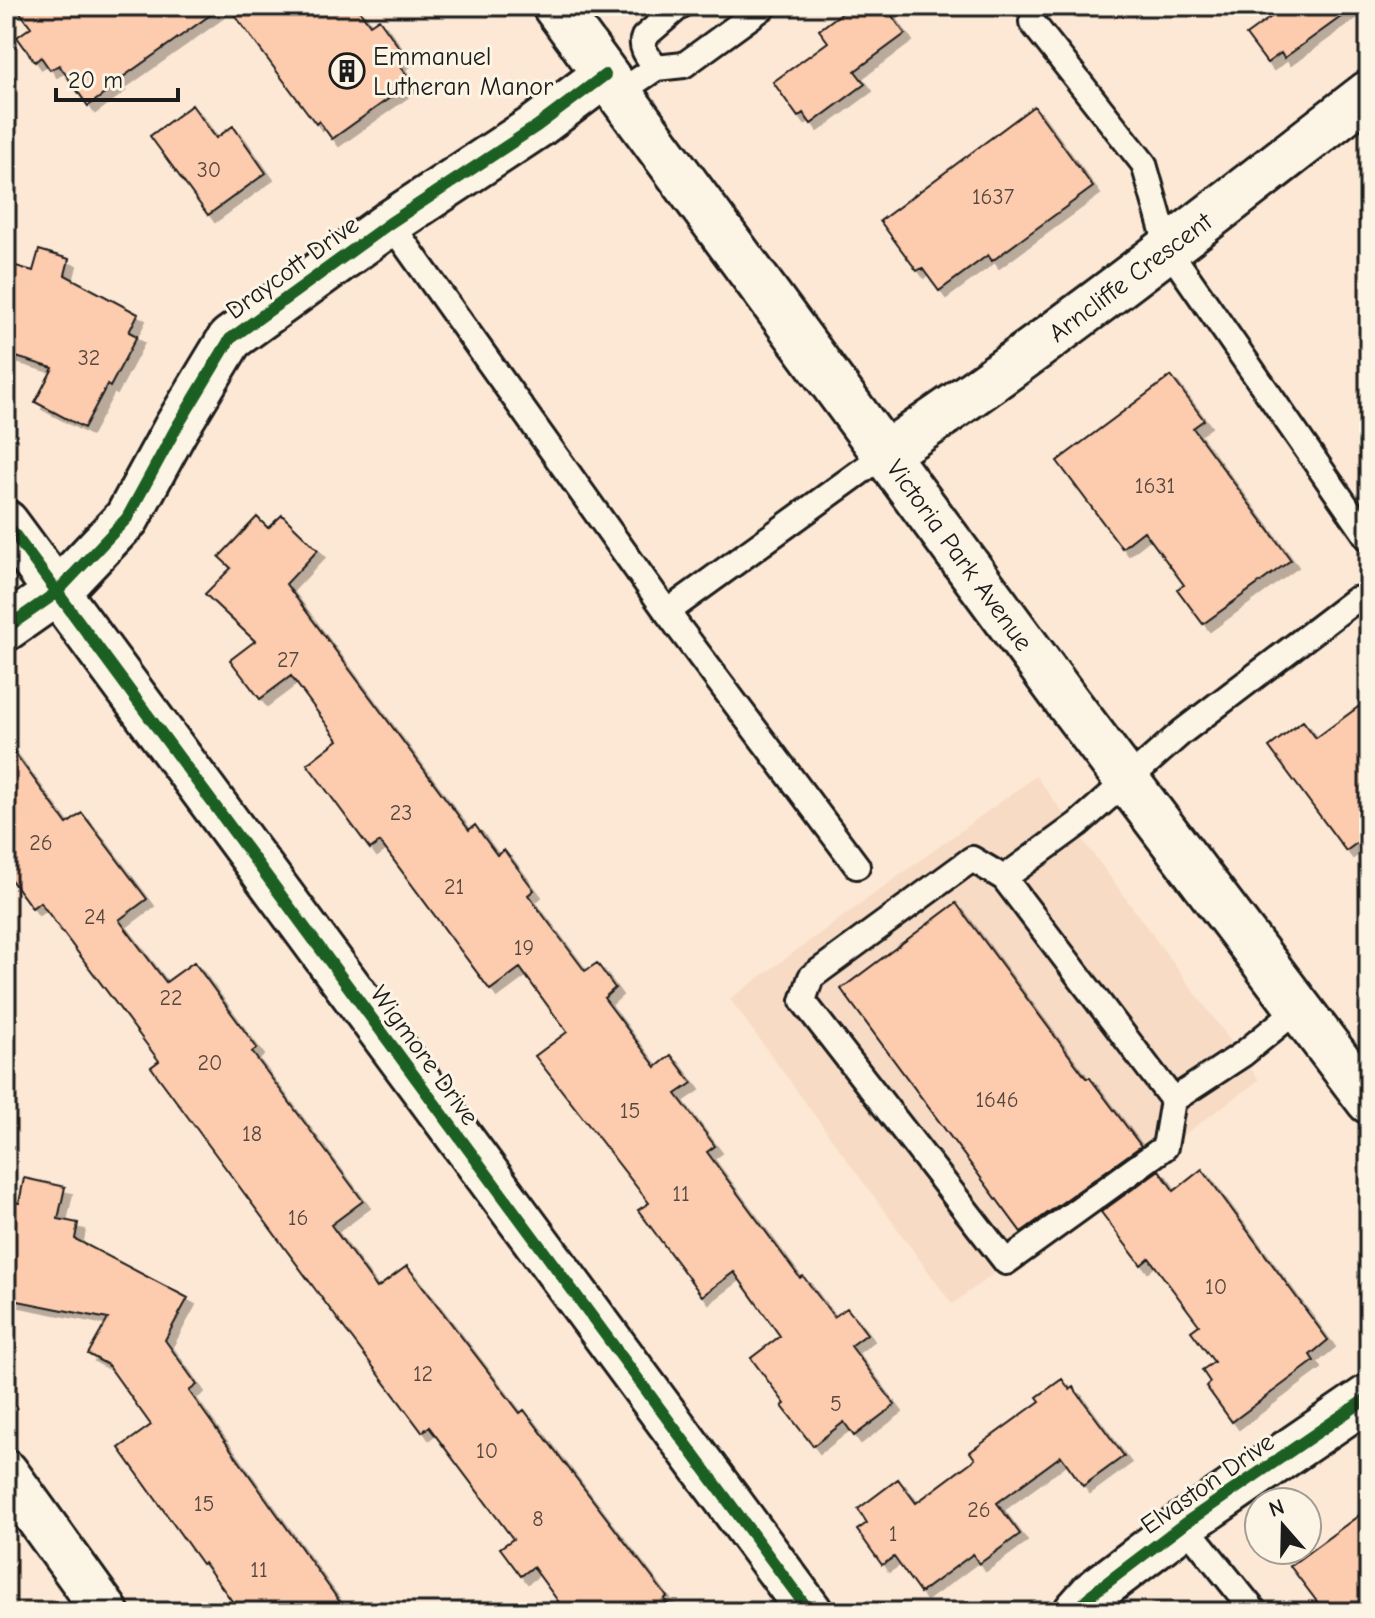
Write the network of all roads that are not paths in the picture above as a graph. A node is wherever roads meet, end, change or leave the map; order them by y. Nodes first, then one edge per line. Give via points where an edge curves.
1 (555, 6) edge
2 (765, 6) edge
3 (670, 9) edge
4 (1032, 22) dead end
5 (656, 68) junction
6 (612, 84) junction
7 (1369, 93) edge
8 (390, 223) junction
9 (1168, 249) junction
10 (885, 454) junction
11 (6, 523) edge
12 (1369, 539) edge
13 (56, 593) junction
14 (1369, 597) edge
15 (667, 612) junction
16 (6, 628) edge
17 (1127, 781) junction
18 (857, 866) dead end
19 (1004, 878) junction
20 (1299, 1008) junction
21 (1173, 1100) junction
22 (1369, 1101) edge
23 (1369, 1397) edge
24 (6, 1473) edge
25 (1184, 1524) junction
26 (106, 1612) edge
27 (810, 1612) edge
28 (1076, 1612) edge
29 (1255, 1612) edge

1 - 6 street, Victoria Park Avenue
2 - 5 lane via 684,65
3 - 5 lane via 642,42
4 - 9 lane via 1144,164
5 - 6 lane
6 - 8 street, Draycott Drive via 537,126
6 - 10 street, Victoria Park Avenue
7 - 9 street, Arncliffe Crescent
8 - 13 street, Draycott Drive via 230,339 127,518
8 - 15 lane
9 - 10 street, Arncliffe Crescent
9 - 12 lane
10 - 15 lane
10 - 17 street, Victoria Park Avenue
11 - 13 street, Wigmore Drive
13 - 16 street, Draycott Drive
13 - 27 street, Wigmore Drive
14 - 17 lane via 1355,600 1182,732
15 - 18 lane
17 - 19 lane
17 - 20 street, Victoria Park Avenue
19 - 21 lane
19 - 21 lane via 972,859 811,977 803,1001 1006,1262 1165,1147
20 - 21 lane via 1243,1054
20 - 22 street, Victoria Park Avenue
23 - 25 street, Elvaston Drive
24 - 26 street
25 - 28 street, Elvaston Drive
25 - 29 lane

